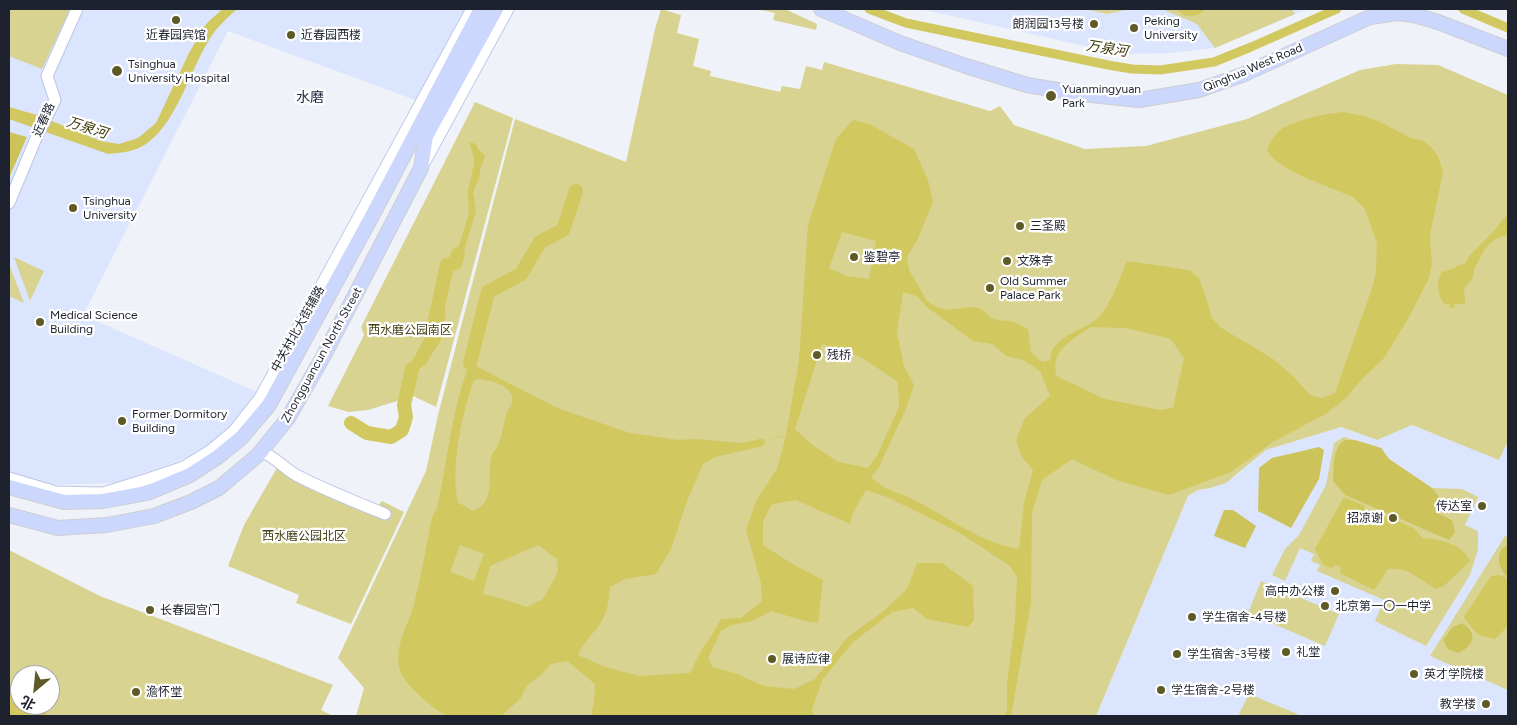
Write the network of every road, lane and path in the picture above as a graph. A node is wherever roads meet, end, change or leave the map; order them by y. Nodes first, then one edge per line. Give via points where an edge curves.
1 (78, 9) edge
2 (472, 9) edge
3 (481, 9) edge
4 (496, 9) edge
5 (508, 9) edge
6 (821, 9) edge
7 (1508, 49) edge
8 (421, 168) junction
9 (9, 203) edge
10 (261, 452) junction
11 (9, 478) edge
12 (9, 487) edge
13 (385, 514) dead end
14 (9, 515) edge

1 - 9 street, 近春路 via 47,76 54,100
2 - 11 street, 中关村北大街辅路 via 264,390 234,431 184,467 103,493 56,492
3 - 12 main road, Zhongguancun North Street via 269,405 241,438 190,475 147,493 103,501 64,502
4 - 8 main road, Zhongguancun North Street via 426,136
5 - 8 street
6 - 7 main road, Qinghua West Road via 900,43 1027,84 1139,100 1199,90 1370,17 1396,13 1438,22
8 - 10 main road, Zhongguancun North Street via 323,357 288,418
10 - 13 street via 270,454 277,463 296,474
10 - 14 main road, Zhongguancun North Street via 219,488 154,516 107,525 58,528

